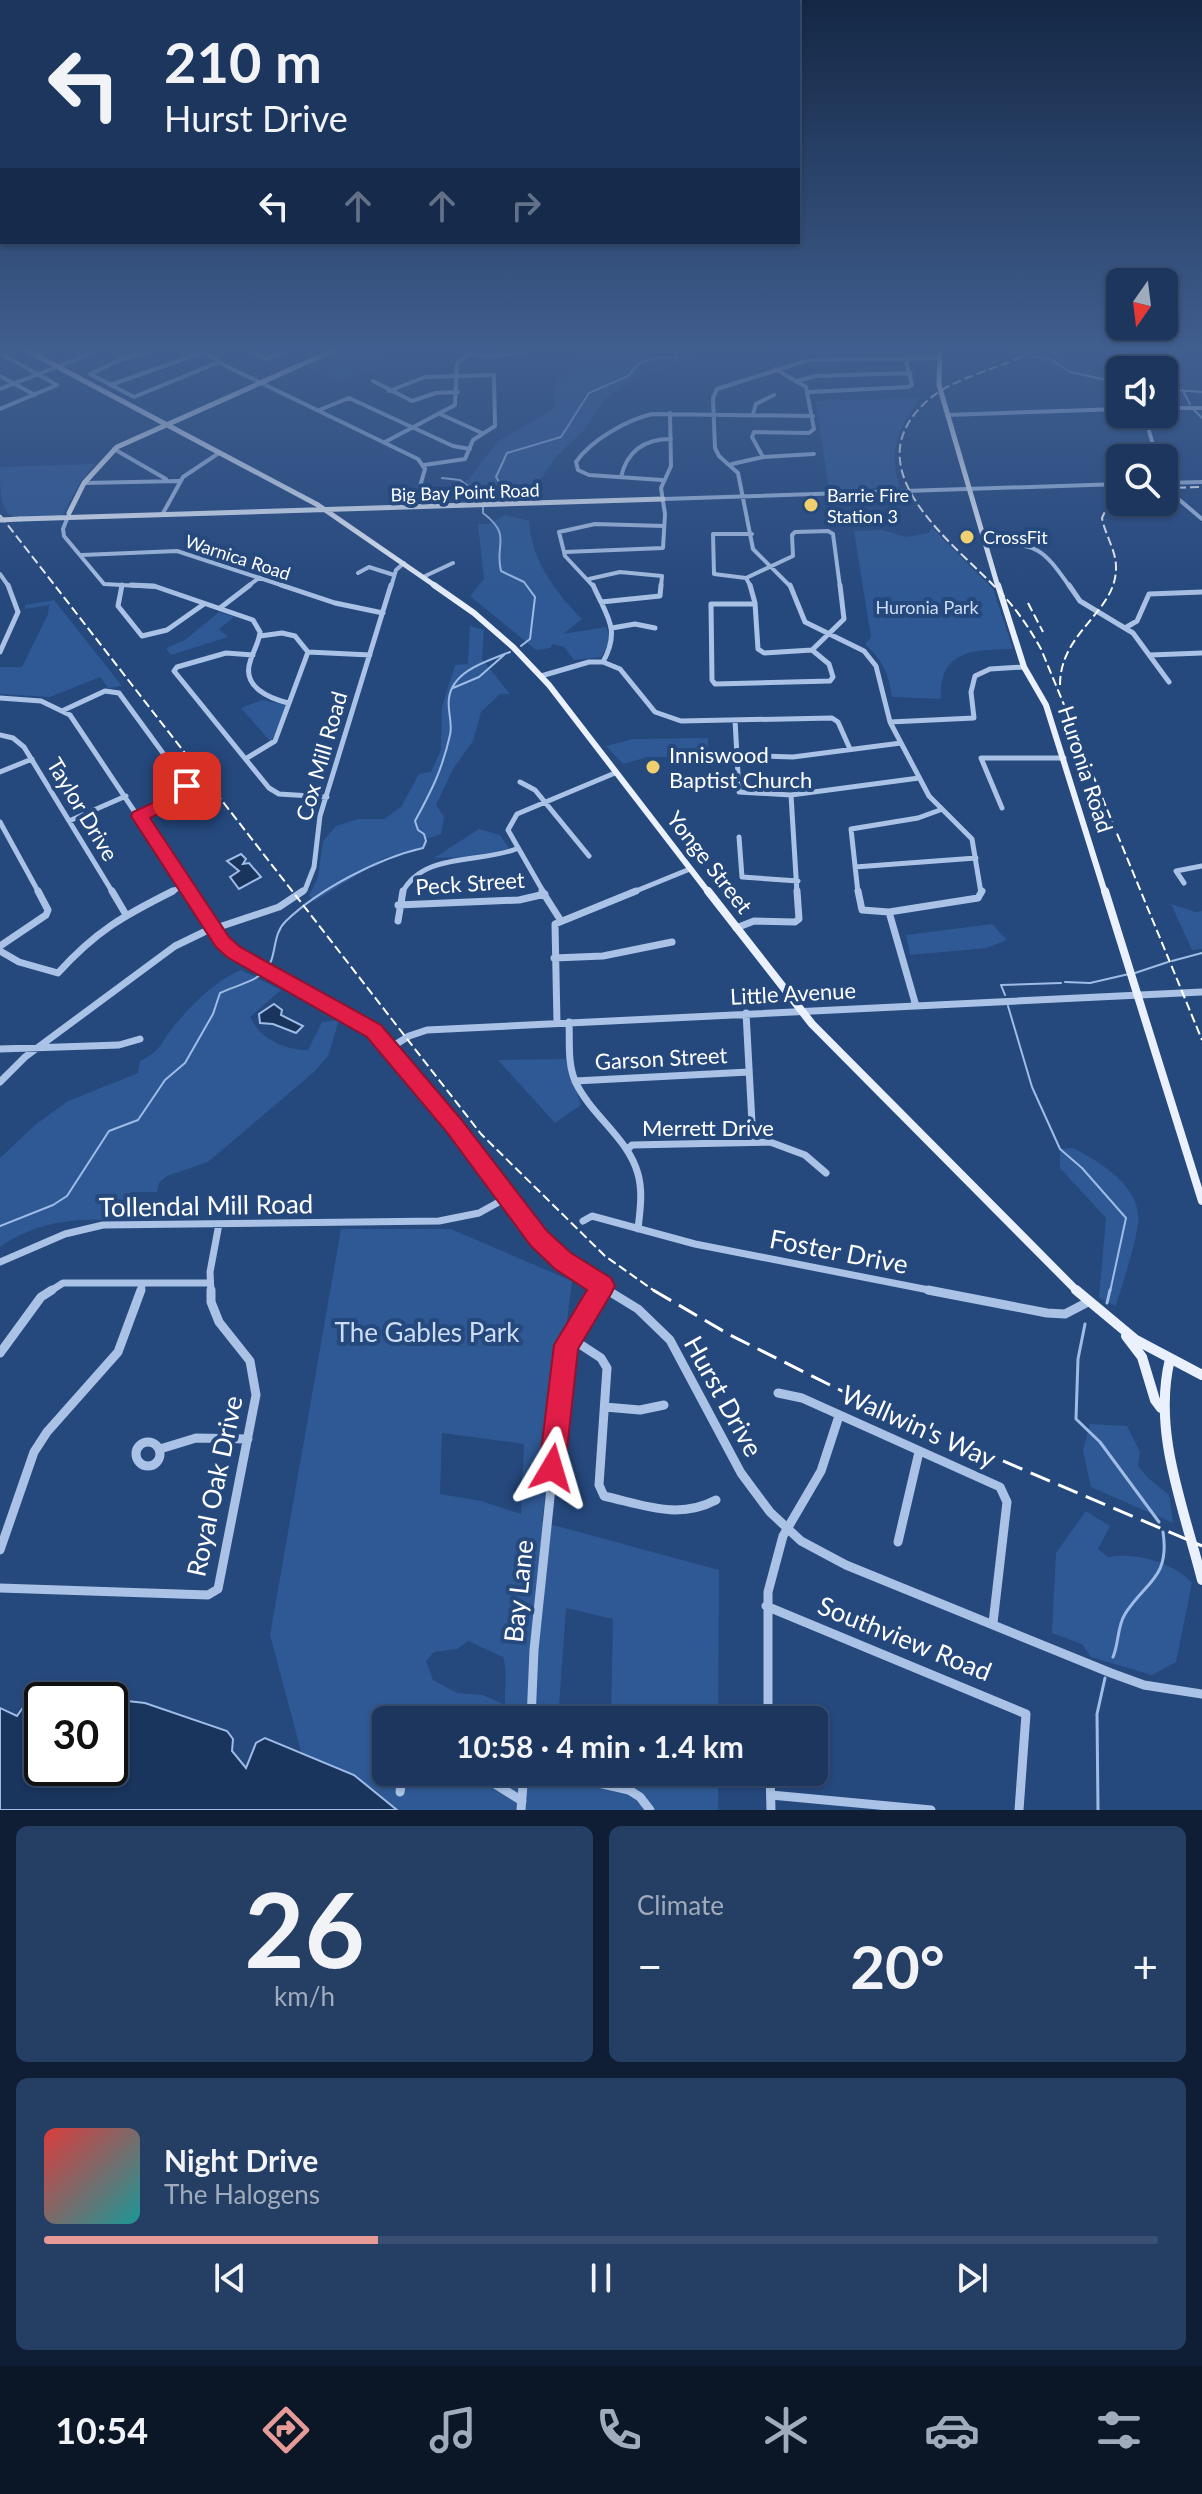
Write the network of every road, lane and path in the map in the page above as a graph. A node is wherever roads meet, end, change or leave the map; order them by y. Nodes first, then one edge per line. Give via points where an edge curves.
1 (142, 435) edge
2 (187, 435) edge
3 (372, 435) edge
4 (398, 435) edge
5 (430, 435) edge
6 (479, 435) edge
7 (609, 435) edge
8 (671, 435) edge
9 (715, 435) edge
10 (753, 435) edge
11 (953, 435) edge
12 (671, 439) junction
13 (385, 442) junction
14 (114, 449) junction
15 (470, 449) junction
16 (219, 453) junction
17 (814, 454) dead end
18 (763, 457) junction
19 (732, 464) junction
20 (424, 465) junction
21 (621, 477) junction
22 (662, 480) junction
23 (169, 481) junction
24 (179, 481) junction
25 (1202, 482) edge
26 (84, 483) junction
27 (1178, 483) edge
28 (1106, 484) edge
29 (968, 488) junction
30 (304, 497) junction
31 (744, 497) junction
32 (663, 499) junction
33 (1178, 499) edge
34 (414, 507) junction
35 (361, 509) junction
36 (326, 510) junction
37 (293, 511) junction
38 (68, 515) junction
39 (162, 515) junction
40 (1202, 519) edge
41 (343, 521) junction
42 (0, 522) edge
43 (664, 526) junction
44 (752, 534) junction
45 (984, 542) junction
46 (565, 552) junction
47 (82, 555) junction
48 (404, 563) junction
49 (453, 563) dead end
50 (770, 567) junction
51 (347, 569) dead end
52 (0, 574) edge
53 (394, 575) junction
54 (260, 577) junction
55 (423, 577) junction
56 (746, 578) junction
57 (589, 579) junction
58 (8, 585) junction
59 (122, 585) junction
60 (0, 588) edge
61 (1202, 592) edge
62 (601, 602) junction
63 (204, 604) junction
64 (754, 604) junction
65 (220, 608) junction
66 (383, 613) junction
67 (612, 628) junction
68 (655, 628) dead end
69 (1125, 628) junction
70 (830, 635) junction
71 (260, 636) junction
72 (812, 650) junction
73 (0, 652) edge
74 (308, 652) junction
75 (1202, 653) edge
76 (253, 655) junction
77 (370, 655) junction
78 (1150, 655) junction
79 (603, 662) junction
80 (1024, 667) junction
81 (541, 676) junction
82 (1169, 682) dead end
83 (0, 698) edge
84 (288, 703) junction
85 (64, 710) junction
86 (735, 720) junction
87 (890, 722) junction
88 (0, 735) edge
89 (901, 743) junction
90 (850, 749) junction
91 (736, 755) junction
92 (247, 758) junction
93 (1064, 758) junction
94 (32, 759) junction
95 (0, 772) edge
96 (615, 773) junction
97 (919, 778) junction
98 (520, 782) dead end
99 (791, 795) junction
100 (126, 796) junction
101 (327, 797) junction
102 (544, 803) junction
103 (1002, 808) dead end
104 (940, 810) junction
105 (139, 816) junction
106 (69, 821) junction
107 (0, 822) edge
108 (739, 837) dead end
109 (516, 849) junction
110 (589, 856) dead end
111 (976, 858) junction
112 (1202, 866) edge
113 (855, 867) junction
114 (690, 869) junction
115 (798, 881) junction
116 (1184, 883) dead end
117 (185, 885) junction
118 (545, 894) junction
119 (398, 905) junction
120 (889, 912) junction
121 (125, 913) junction
122 (398, 921) dead end
123 (561, 921) junction
124 (736, 928) junction
125 (214, 930) junction
126 (672, 942) dead end
127 (0, 948) edge
128 (554, 958) junction
129 (1202, 992) edge
130 (1139, 995) junction
131 (916, 1006) junction
132 (802, 1011) junction
133 (746, 1013) junction
134 (569, 1022) junction
135 (557, 1023) junction
136 (140, 1039) dead end
137 (38, 1048) junction
138 (390, 1048) junction
139 (0, 1049) edge
140 (749, 1072) junction
141 (575, 1081) junction
142 (0, 1082) edge
143 (753, 1141) junction
144 (629, 1148) junction
145 (826, 1173) dead end
146 (508, 1197) junction
147 (1202, 1201) edge
148 (583, 1221) dead end
149 (219, 1224) junction
150 (638, 1229) junction
151 (0, 1262) edge
152 (143, 1283) junction
153 (209, 1283) junction
154 (603, 1286) junction
155 (1088, 1302) junction
156 (1123, 1331) junction
157 (569, 1337) junction
158 (0, 1353) edge
159 (1170, 1359) junction
160 (1202, 1375) edge
161 (778, 1393) dead end
162 (664, 1405) dead end
163 (605, 1407) junction
164 (1161, 1408) junction
165 (839, 1416) junction
166 (248, 1439) junction
167 (160, 1449) dead end
168 (919, 1452) junction
169 (716, 1500) dead end
170 (786, 1528) junction
171 (898, 1542) dead end
172 (0, 1550) edge
173 (1202, 1580) edge
174 (0, 1588) edge
175 (766, 1606) junction
176 (993, 1623) junction
177 (1202, 1694) edge
178 (532, 1706) edge
179 (768, 1706) edge
180 (401, 1786) edge
181 (495, 1786) edge
182 (523, 1786) edge
183 (611, 1786) edge
184 (771, 1786) edge
185 (400, 1792) dead end
186 (771, 1795) junction
187 (522, 1806) edge
188 (650, 1810) edge
189 (771, 1810) edge
190 (931, 1810) edge
191 (1019, 1810) edge

1 - 14 main road
2 - 16 main road, Yonge Street
3 - 13 street
4 - 13 street
5 - 15 street
6 - 15 street
7 - 21 street via 583,452 576,462 578,470
8 - 12 street
9 - 19 street via 719,456
10 - 18 street
11 - 29 main road, Huronia Road
12 - 21 street via 652,440 632,452
12 - 22 street via 671,466
13 - 20 street
14 - 23 street
14 - 26 main road
15 - 20 street via 465,459
16 - 24 street via 193,466
16 - 30 main road, Yonge Street
17 - 18 street
18 - 19 street
19 - 31 street
20 - 34 street
21 - 22 street
22 - 32 street
23 - 24 street
23 - 26 street
24 - 39 street
25 - 27 street
26 - 38 main road
28 - 29 street, Big Bay Point Road
29 - 31 street, Big Bay Point Road
29 - 45 main road, Huronia Road
30 - 36 main road, Yonge Street
30 - 37 main road via 308,507
31 - 32 street, Big Bay Point Road
31 - 44 street
32 - 34 main road, Big Bay Point Road
32 - 43 street
33 - 40 street
34 - 35 main road, Big Bay Point Road
35 - 36 main road, Big Bay Point Road
35 - 41 main road via 345,513
36 - 37 main road, Big Bay Point Road
36 - 41 main road, Yonge Street
37 - 39 main road, Big Bay Point Road
38 - 39 main road, Big Bay Point Road
38 - 42 main road, Big Bay Point Road, bridge
38 - 47 street via 64,536
41 - 48 main road, Yonge Street
43 - 46 street via 664,545 659,549
43 - 46 street via 562,529
44 - 50 street via 756,554
44 - 56 street via 718,533 712,538 714,574
45 - 69 street via 1024,545 1046,553 1080,601
45 - 80 main road, Huronia Road
46 - 57 street
47 - 54 street, Warnica Road via 177,551
47 - 59 street via 104,584
48 - 53 street, Cox Mill Road
48 - 55 main road, Yonge Street
49 - 55 street
50 - 56 street
50 - 70 street via 791,586 805,622
50 - 70 street via 793,556 795,532 833,534 844,619
51 - 53 street via 359,573 369,567
52 - 58 street
53 - 66 street, Cox Mill Road
54 - 65 street
54 - 66 street, Warnica Road
55 - 81 main road, Yonge Street via 480,617
56 - 64 street
57 - 62 street
57 - 62 street via 620,572 662,576 660,596
58 - 60 street
58 - 73 street via 20,609
59 - 63 street via 154,586
59 - 63 street via 118,606 142,636 167,630
61 - 69 street via 1149,594 1137,621
62 - 67 street
63 - 65 street
64 - 72 street via 758,649 773,654
64 - 72 street via 711,604 715,684 830,681 829,664
65 - 71 street via 253,620
66 - 77 street, Cox Mill Road
67 - 68 street
67 - 79 street via 613,644
69 - 78 street
70 - 72 street
70 - 87 street via 864,651 876,666
71 - 74 street via 295,635
71 - 76 street
74 - 77 street
74 - 84 street
75 - 78 street
76 - 84 street via 248,669 257,688 272,701
76 - 92 street via 216,655 174,671
77 - 101 street, Cox Mill Road
78 - 82 street
79 - 81 street
79 - 86 street via 620,669 655,712 669,719
80 - 87 street via 979,672 971,685 974,718
80 - 93 main road, Huronia Road via 1046,705
81 - 96 main road, Yonge Street
83 - 85 street via 31,699
84 - 92 street via 275,741
85 - 100 street, Hurst Drive
85 - 105 street via 102,692 117,691 187,786 179,798
86 - 90 street via 832,718
86 - 91 street
87 - 89 street
88 - 94 street, Taylor Drive via 18,741
89 - 90 street
89 - 97 street
90 - 91 street via 793,757
91 - 99 street via 739,792
92 - 101 street via 279,794
93 - 103 street via 981,758
93 - 130 main road, Huronia Road
94 - 95 street
94 - 106 street, Taylor Drive
96 - 102 street
96 - 114 main road, Yonge Street
97 - 99 street
97 - 104 street
98 - 102 street
99 - 115 street
100 - 105 street, Hurst Drive
100 - 106 street
101 - 125 street, Cox Mill Road via 305,890 279,907
102 - 109 street via 511,821 508,830
102 - 110 street
104 - 111 street via 969,834
104 - 113 street via 852,828
105 - 117 street, Hurst Drive
106 - 121 street, Taylor Drive
107 - 127 street via 48,910
108 - 115 street via 742,877
109 - 118 street
109 - 119 street via 498,857 421,869 403,886
111 - 113 street
111 - 120 street via 982,891 978,898
112 - 116 street via 1176,871
113 - 120 street via 860,907
114 - 123 street
114 - 124 main road, Yonge Street
115 - 124 street via 798,921 754,921
117 - 121 street
117 - 125 street, Hurst Drive
118 - 119 street, Peck Street via 519,900
118 - 123 street
119 - 122 street
120 - 131 street
121 - 127 street via 92,937 58,973 19,962
123 - 128 street via 553,928
124 - 132 main road, Yonge Street
125 - 137 street, Cox Mill Road via 175,946
125 - 138 street, Hurst Drive via 229,949 374,1031
126 - 128 street via 603,956
128 - 135 street
129 - 130 street, Little Avenue
130 - 131 street, Little Avenue
130 - 147 main road, Huronia Road
131 - 132 street, Little Avenue
132 - 133 street, Little Avenue
132 - 155 main road, Yonge Street
133 - 134 street, Little Avenue
133 - 140 street
134 - 135 street, Little Avenue
134 - 141 street
135 - 138 street, Little Avenue via 427,1030
136 - 137 street via 119,1045
137 - 139 street
137 - 142 street, Cox Mill Road
138 - 146 street, Hurst Drive
140 - 141 street, Garson Street
140 - 143 street
141 - 144 street via 609,1131
143 - 144 street, Merrett Drive
143 - 145 street, Merrett Drive via 791,1147
144 - 150 street via 641,1179
146 - 149 street, Tollendal Mill Road via 466,1217 430,1222
146 - 154 street, Hurst Drive via 551,1252
148 - 150 street, Foster Drive via 592,1216
149 - 151 street, Tollendal Mill Road via 96,1226
149 - 153 street, Royal Oak Drive
150 - 155 street, Foster Drive via 1047,1313 1065,1314
152 - 153 street
152 - 158 street via 69,1282 52,1288
152 - 172 street via 118,1352 34,1452
153 - 166 street, Royal Oak Drive via 216,1316 255,1374
154 - 157 street, Bay Lane
154 - 170 street, Hurst Drive via 638,1309 670,1340 736,1465
155 - 156 main road, Yonge Street
156 - 159 main road, Yonge Street
156 - 164 main road via 1142,1357
157 - 163 street via 605,1363
157 - 178 street, Bay Lane
159 - 160 main road, Yonge Street
159 - 164 main road
161 - 165 street, Wallwin's Way
162 - 163 street via 640,1410
163 - 169 street via 599,1485 604,1496 679,1512
164 - 173 main road
165 - 168 street, Wallwin's Way
165 - 170 street via 821,1471
166 - 167 street via 196,1438
166 - 174 street, Royal Oak Drive via 220,1582 212,1594
168 - 171 street
168 - 176 street, Wallwin's Way via 995,1484 1006,1495
170 - 175 street
170 - 176 street, Hurst Drive via 835,1560
175 - 179 street
175 - 191 street, Southview Road via 1026,1714
176 - 177 street, Hurst Drive via 1144,1685
180 - 185 street
181 - 187 street
182 - 187 street
183 - 188 street via 629,1790
184 - 186 street
186 - 189 street
186 - 190 street

